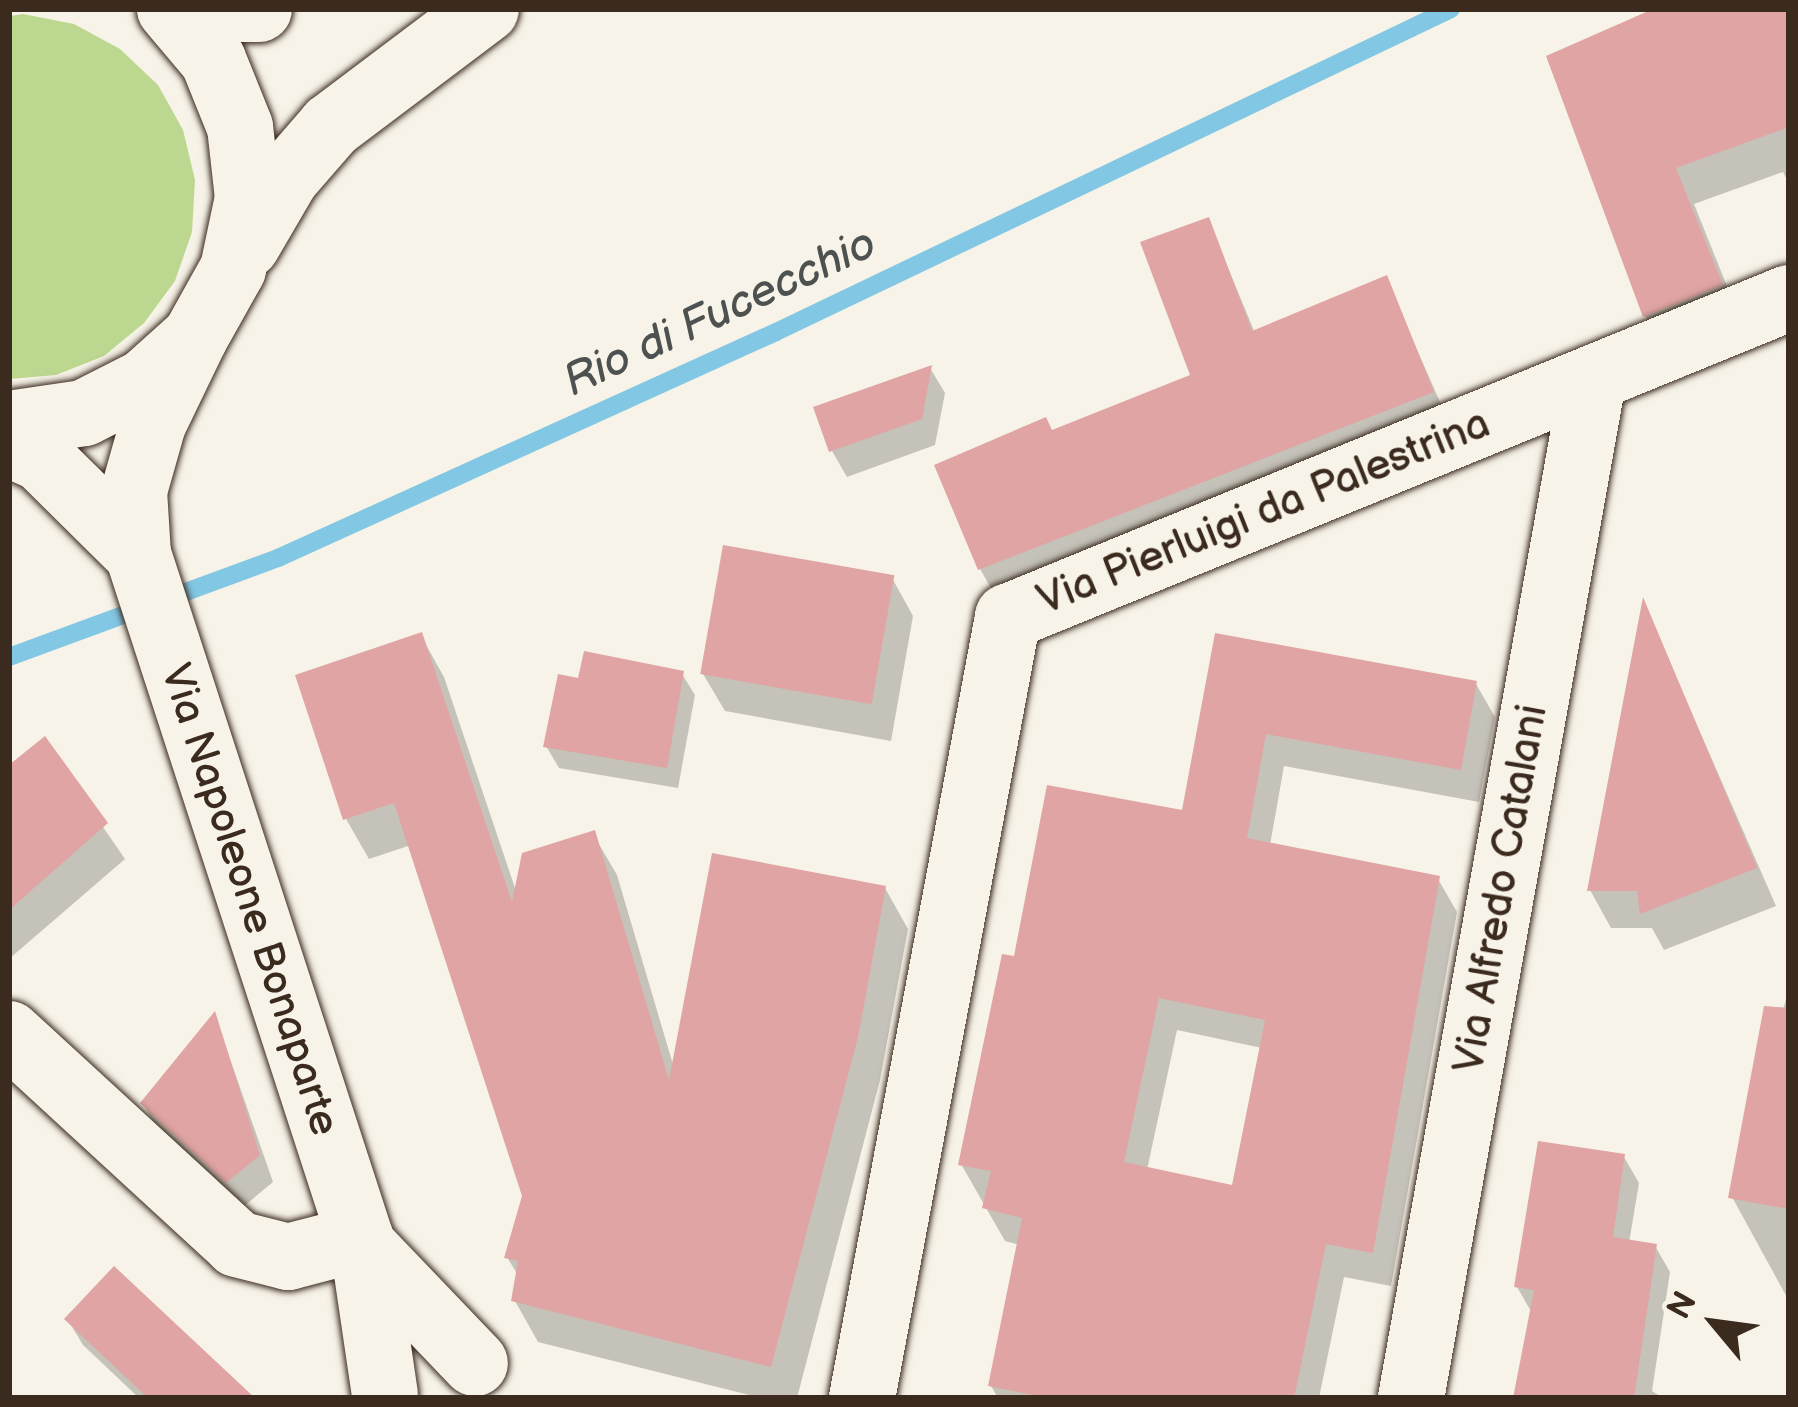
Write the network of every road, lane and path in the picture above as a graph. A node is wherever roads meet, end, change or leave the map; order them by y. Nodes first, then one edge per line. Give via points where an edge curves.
1 (170, 9) edge
2 (194, 9) edge
3 (259, 9) edge
4 (486, 9) edge
5 (233, 268) junction
6 (1789, 298) edge
7 (195, 337) junction
8 (1593, 380) junction
9 (9, 424) edge
10 (9, 444) edge
11 (137, 554) junction
12 (9, 1034) edge
13 (362, 1242) junction
14 (493, 1384) edge
15 (385, 1396) edge
16 (862, 1398) edge
17 (1411, 1398) edge

1 - 5 street via 213,60 240,127 248,198
2 - 3 street
4 - 5 street, Via Napoleone Bonaparte via 332,126 286,178
5 - 7 street, Via Napoleone Bonaparte
6 - 8 street, Via Pierluigi da Palestrina
7 - 9 street via 116,400 51,422
7 - 11 street, Via Napoleone Bonaparte via 153,424 134,490
8 - 16 street, Via Pierluigi da Palestrina via 1008,617
8 - 17 street, Via Alfredo Catalani
10 - 11 street, Via Napoleone Bonaparte via 42,459
11 - 13 street, Via Napoleone Bonaparte
12 - 13 street via 237,1244 288,1257
13 - 14 street, Via Napoleone Bonaparte
13 - 15 street, Via Napoleone Bonaparte
14 - 15 street, Via Napoleone Bonaparte via 422,1356 393,1378

